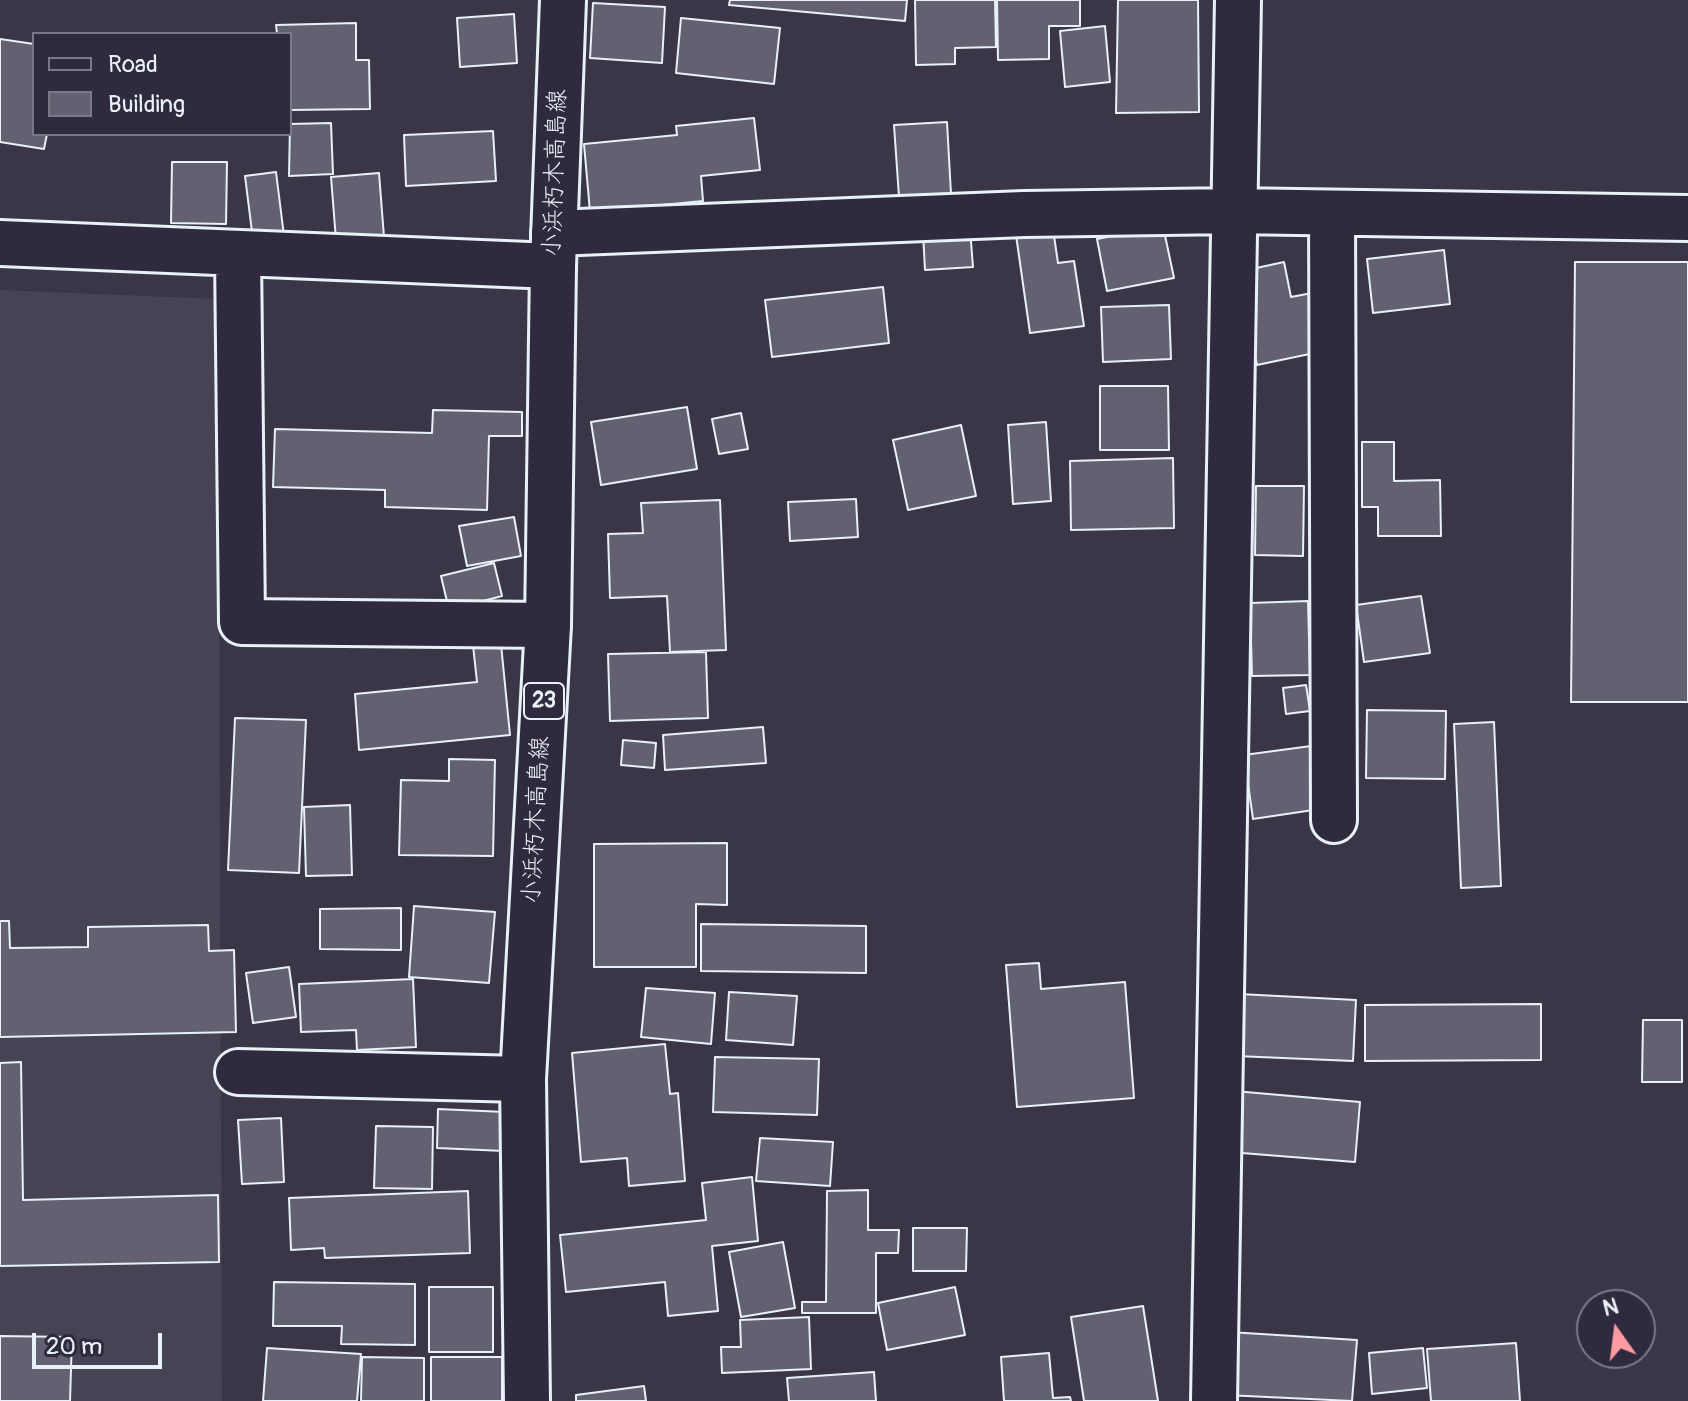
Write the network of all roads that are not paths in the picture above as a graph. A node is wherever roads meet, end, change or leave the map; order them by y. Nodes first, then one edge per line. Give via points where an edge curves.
1 (563, 0) edge
2 (1238, 0) edge
3 (1233, 211) junction
4 (1332, 213) junction
5 (1688, 218) edge
6 (0, 243) edge
7 (554, 250) junction
8 (238, 253) junction
9 (548, 625) junction
10 (1334, 820) dead end
11 (238, 1072) dead end
12 (523, 1079) junction
13 (527, 1401) edge
14 (1214, 1401) edge

1 - 7 street, 小浜朽木高島線 / 23
2 - 3 street
3 - 4 street
3 - 7 street via 1024,214
3 - 14 street
4 - 5 street
4 - 10 street
6 - 8 street
7 - 8 street
7 - 9 street, 小浜朽木高島線 / 23
8 - 9 street via 242,622
9 - 12 street, 小浜朽木高島線 / 23
11 - 12 street
12 - 13 street, 小浜朽木高島線 / 23

